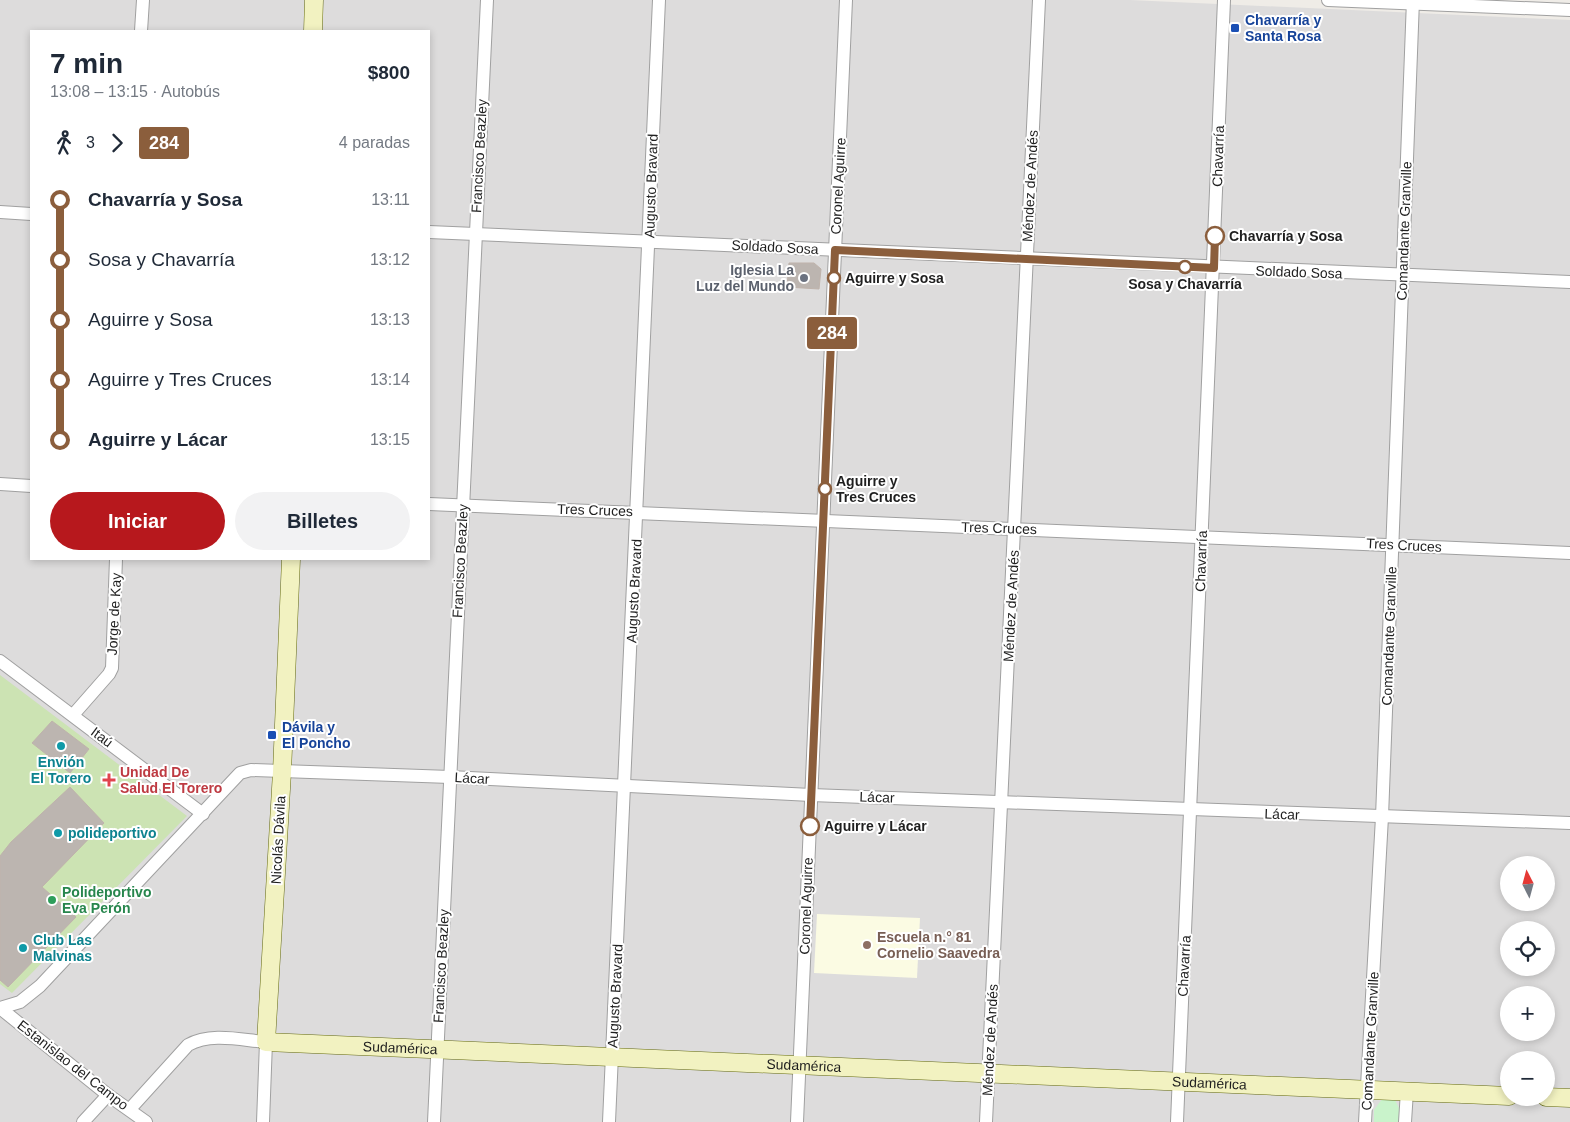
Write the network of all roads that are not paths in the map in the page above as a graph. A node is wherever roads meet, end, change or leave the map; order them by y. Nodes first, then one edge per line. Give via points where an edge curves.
1 (143, 0) edge
2 (314, 0) edge
3 (487, 0) edge
4 (659, 0) edge
5 (846, 0) edge
6 (1038, 0) edge
7 (1224, 0) edge
8 (1328, 0) edge
9 (1413, 2) edge
10 (1570, 10) edge
11 (141, 30) edge
12 (313, 30) edge
13 (0, 212) edge
14 (30, 214) edge
15 (430, 232) edge
16 (475, 234) junction
17 (649, 242) junction
18 (835, 250) junction
19 (1027, 260) junction
20 (1214, 268) junction
21 (1403, 276) junction
22 (1570, 282) edge
23 (0, 484) edge
24 (30, 486) edge
25 (430, 504) edge
26 (463, 506) junction
27 (638, 512) junction
28 (823, 520) junction
29 (1015, 529) junction
30 (1202, 536) junction
31 (1392, 545) junction
32 (1570, 552) edge
33 (116, 560) edge
34 (291, 560) edge
35 (0, 661) edge
36 (73, 715) junction
37 (282, 772) junction
38 (450, 777) junction
39 (625, 785) junction
40 (811, 795) junction
41 (1002, 801) junction
42 (1192, 810) junction
43 (203, 814) junction
44 (1382, 817) junction
45 (1570, 823) edge
46 (0, 1008) edge
47 (266, 1042) junction
48 (437, 1049) junction
49 (612, 1058) junction
50 (800, 1066) junction
51 (988, 1074) junction
52 (1178, 1081) junction
53 (1367, 1089) junction
54 (1407, 1091) junction
55 (108, 1095) junction
56 (1500, 1096) edge
57 (1555, 1097) edge
58 (1570, 1098) edge
59 (130, 1109) junction
60 (83, 1122) edge
61 (146, 1122) edge
62 (263, 1122) edge
63 (434, 1122) edge
64 (609, 1122) edge
65 (797, 1122) edge
66 (986, 1122) edge
67 (1177, 1122) edge
68 (1365, 1122) edge
69 (1405, 1122) edge

1 - 11 street
2 - 12 street
3 - 16 street, Francisco Beazley
4 - 17 street, Augusto Bravard
5 - 18 street, Coronel Aguirre
6 - 19 street, Méndez de Andés
7 - 20 street, Chavarría
8 - 9 street
9 - 10 street
9 - 21 street, Comandante Granville
13 - 14 street
15 - 16 street, Soldado Sosa
16 - 17 street, Soldado Sosa
16 - 26 street, Francisco Beazley
17 - 18 street, Soldado Sosa
17 - 27 street, Augusto Bravard
18 - 19 street, Soldado Sosa
18 - 28 street, Coronel Aguirre
19 - 20 street, Soldado Sosa
19 - 29 street, Méndez de Andés
20 - 21 street, Soldado Sosa
20 - 30 street, Chavarría
21 - 22 street, Soldado Sosa
21 - 31 street, Comandante Granville
23 - 24 street
25 - 26 street, Tres Cruces
26 - 27 street, Tres Cruces
26 - 38 street, Francisco Beazley
27 - 28 street, Tres Cruces
27 - 39 street, Augusto Bravard
28 - 29 street, Tres Cruces
28 - 40 street, Coronel Aguirre
29 - 30 street, Tres Cruces
29 - 41 street, Méndez de Andés
30 - 31 street, Tres Cruces
30 - 42 street, Chavarría
31 - 32 street, Tres Cruces
31 - 44 street, Comandante Granville
33 - 36 street, Jorge de Kay via 112,668
34 - 37 street, Nicolás Dávila
35 - 36 street, Itaú
36 - 43 street, Itaú
37 - 38 street, Lácar
37 - 43 street, Lácar via 251,770 240,773
37 - 47 street, Nicolás Dávila
38 - 39 street, Lácar
38 - 48 street, Francisco Beazley
39 - 40 street, Lácar
39 - 49 street, Augusto Bravard
40 - 41 street, Lácar
40 - 50 street, Coronel Aguirre
41 - 42 street, Lácar
41 - 51 street, Méndez de Andés
42 - 44 street, Lácar
42 - 52 street, Chavarría
43 - 46 street, Lácar via 40,986 20,1002
44 - 45 street, Lácar
44 - 53 street, Comandante Granville
46 - 55 street, Estanislao del Campo
47 - 48 street, Sudamérica
47 - 59 street, Sudamérica via 199,1039 188,1045
47 - 62 street, Nicolás Dávila
48 - 49 street, Sudamérica
48 - 63 street, Francisco Beazley
49 - 50 street, Sudamérica
49 - 64 street, Augusto Bravard
50 - 51 street, Sudamérica
50 - 65 street, Coronel Aguirre
51 - 52 street, Sudamérica
51 - 66 street, Méndez de Andés
52 - 53 street, Sudamérica
52 - 67 street, Chavarría
53 - 54 street, Sudamérica
53 - 68 street, Comandante Granville
54 - 56 street, Sudamérica
54 - 69 street
55 - 59 street, Estanislao del Campo
55 - 60 street
57 - 58 street
59 - 61 street, Estanislao del Campo

